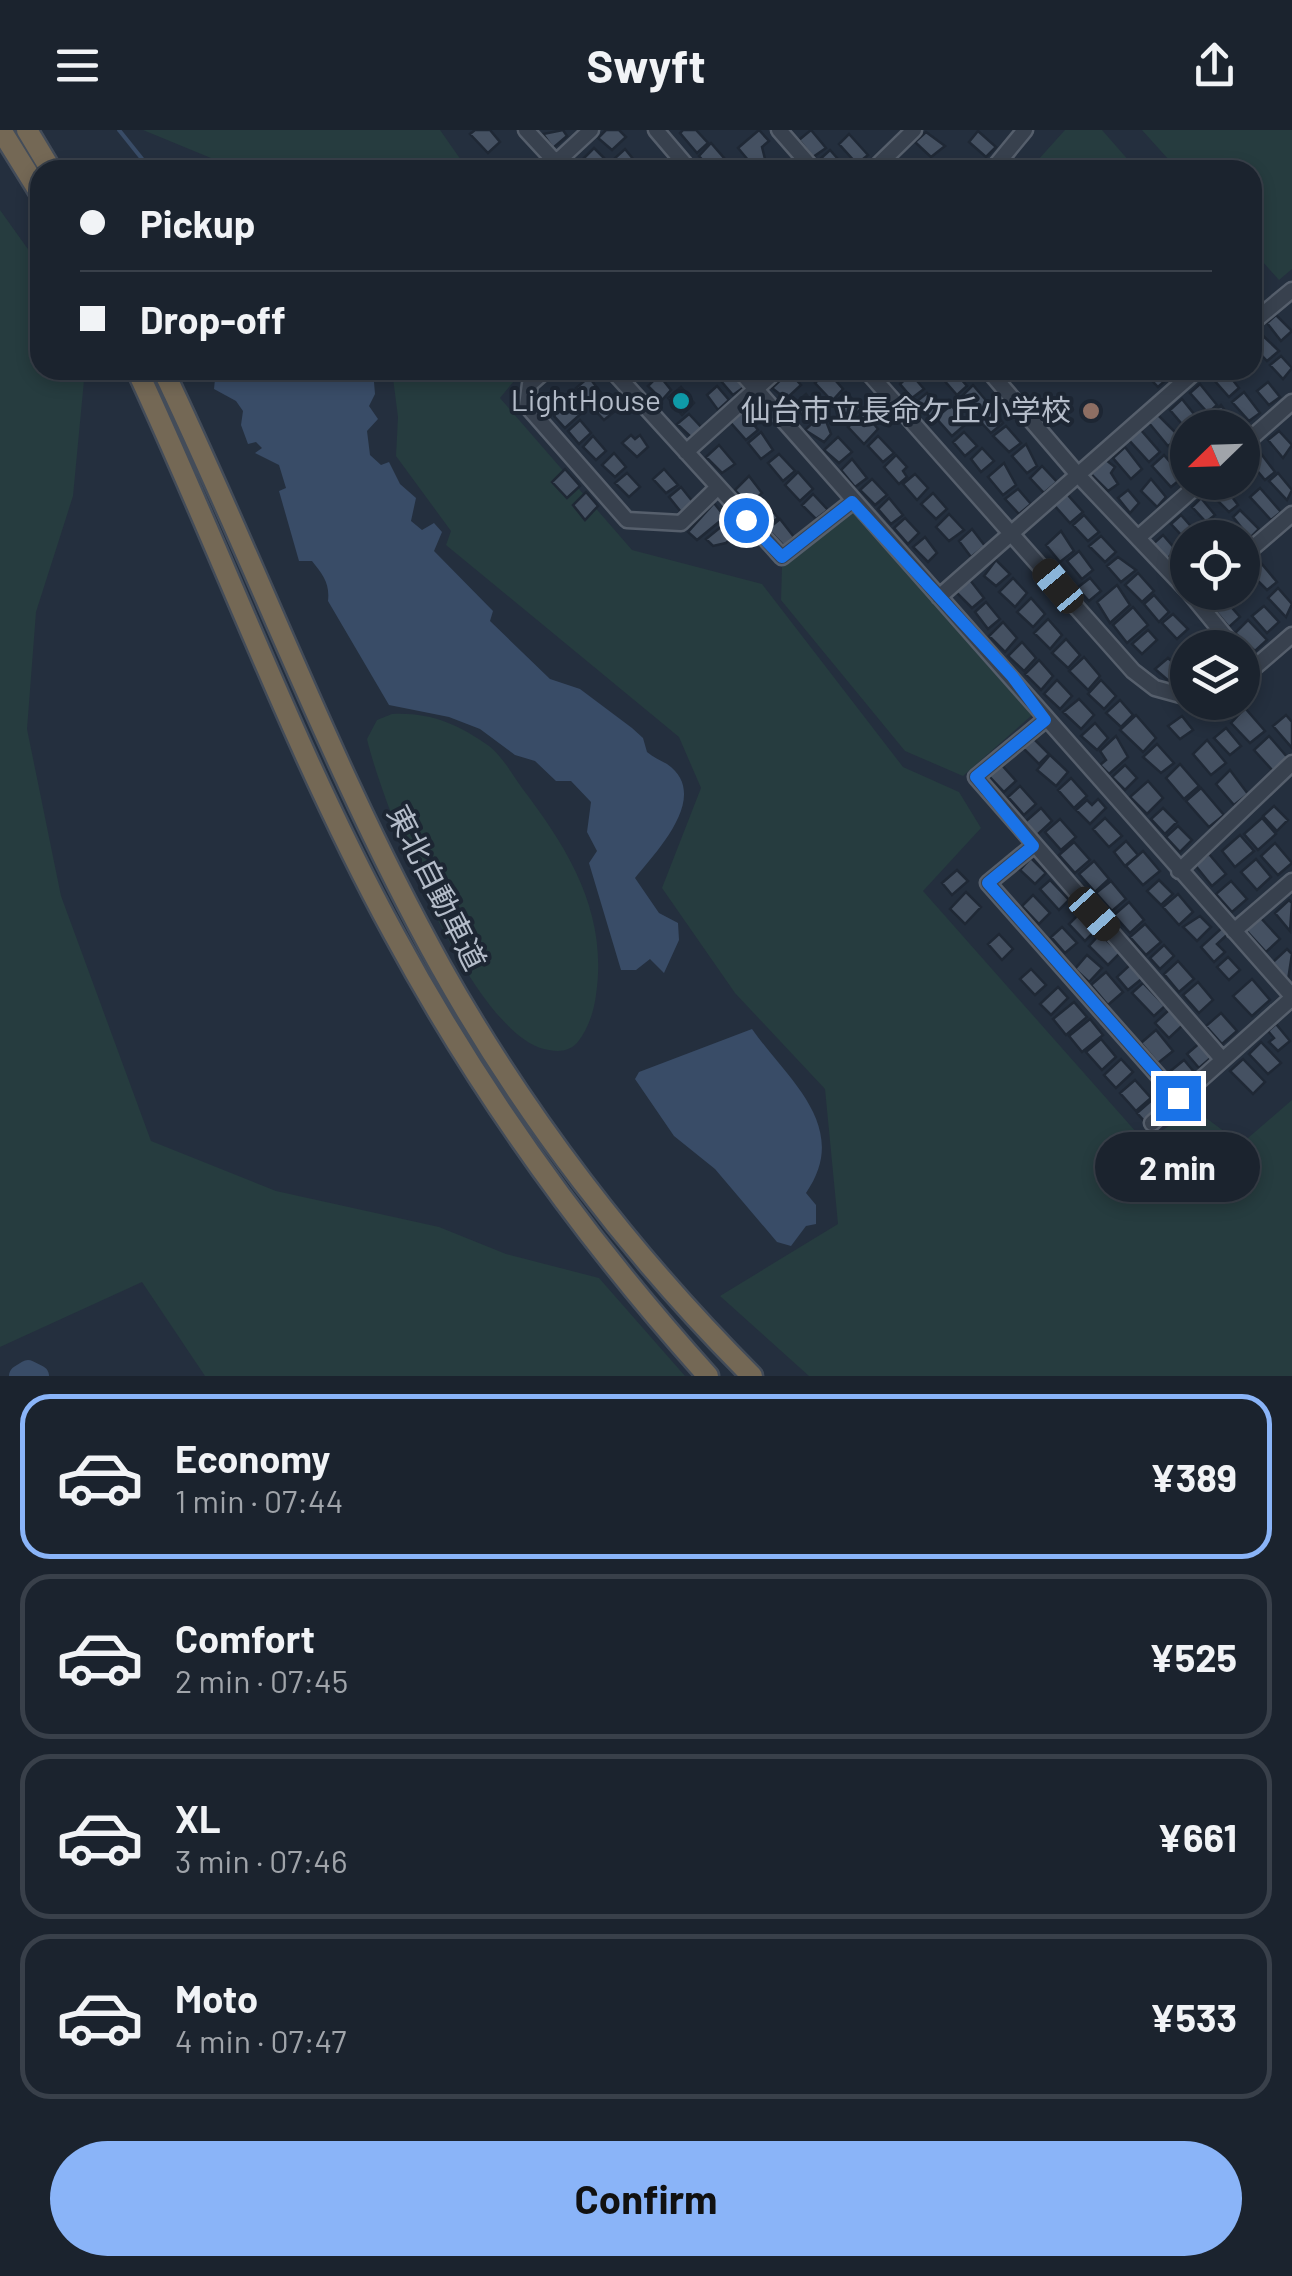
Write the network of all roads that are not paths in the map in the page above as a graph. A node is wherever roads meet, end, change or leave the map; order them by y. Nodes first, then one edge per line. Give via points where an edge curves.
1 (1, 130) edge
2 (27, 130) edge
3 (526, 130) edge
4 (591, 130) edge
5 (656, 130) edge
6 (780, 130) edge
7 (914, 130) edge
8 (1025, 130) edge
9 (46, 160) edge
10 (550, 160) edge
11 (563, 160) edge
12 (682, 160) edge
13 (806, 160) edge
14 (883, 160) edge
15 (1000, 160) edge
16 (30, 177) edge
17 (1292, 290) edge
18 (1279, 301) junction
19 (1262, 315) edge
20 (1292, 316) edge
21 (141, 380) edge
22 (167, 380) edge
23 (535, 380) edge
24 (621, 380) edge
25 (747, 380) edge
26 (767, 380) edge
27 (875, 380) edge
28 (997, 380) edge
29 (1186, 380) edge
30 (756, 390) junction
31 (1292, 402) edge
32 (1260, 430) edge
33 (686, 452) junction
34 (1079, 476) junction
35 (718, 488) junction
36 (1181, 500) edge
37 (852, 502) junction
38 (1292, 514) edge
39 (1009, 532) junction
40 (1140, 536) junction
41 (1260, 542) edge
42 (1170, 569) edge
43 (939, 597) junction
44 (1205, 610) edge
45 (1221, 630) edge
46 (1292, 635) edge
47 (1260, 663) edge
48 (1170, 692) edge
49 (1045, 720) junction
50 (1292, 763) edge
51 (1033, 846) junction
52 (1179, 870) junction
53 (1292, 880) edge
54 (1234, 930) junction
55 (1292, 997) edge
56 (1222, 1059) junction
57 (1178, 1098) junction
58 (1152, 1123) dead end
59 (708, 1376) edge
60 (752, 1376) edge

1 - 16 highway
2 - 9 highway
3 - 10 street
4 - 11 street
5 - 12 street
6 - 13 street
7 - 14 street
8 - 15 street
17 - 18 street
18 - 19 street
18 - 20 street
21 - 59 highway, 東北自動車道 via 346,841 418,978 526,1152
22 - 60 highway, 東北自動車道 via 338,761 441,966 589,1188
23 - 35 street via 527,406 628,520 681,524
24 - 33 street
25 - 30 street
26 - 30 street
27 - 39 street
28 - 34 street
29 - 34 street
30 - 33 street
30 - 37 street
31 - 32 street
33 - 35 street
34 - 39 street
34 - 40 street
35 - 37 street via 782,557
36 - 40 street
37 - 43 street
38 - 41 street
39 - 43 street
39 - 48 street via 1133,671
40 - 42 street
43 - 49 street
44 - 45 street
46 - 47 street
49 - 51 street via 976,777
49 - 52 street
50 - 52 street
51 - 56 street
51 - 57 street via 988,883
52 - 54 street
53 - 54 street
54 - 55 street
55 - 56 street
56 - 57 street
57 - 58 street

